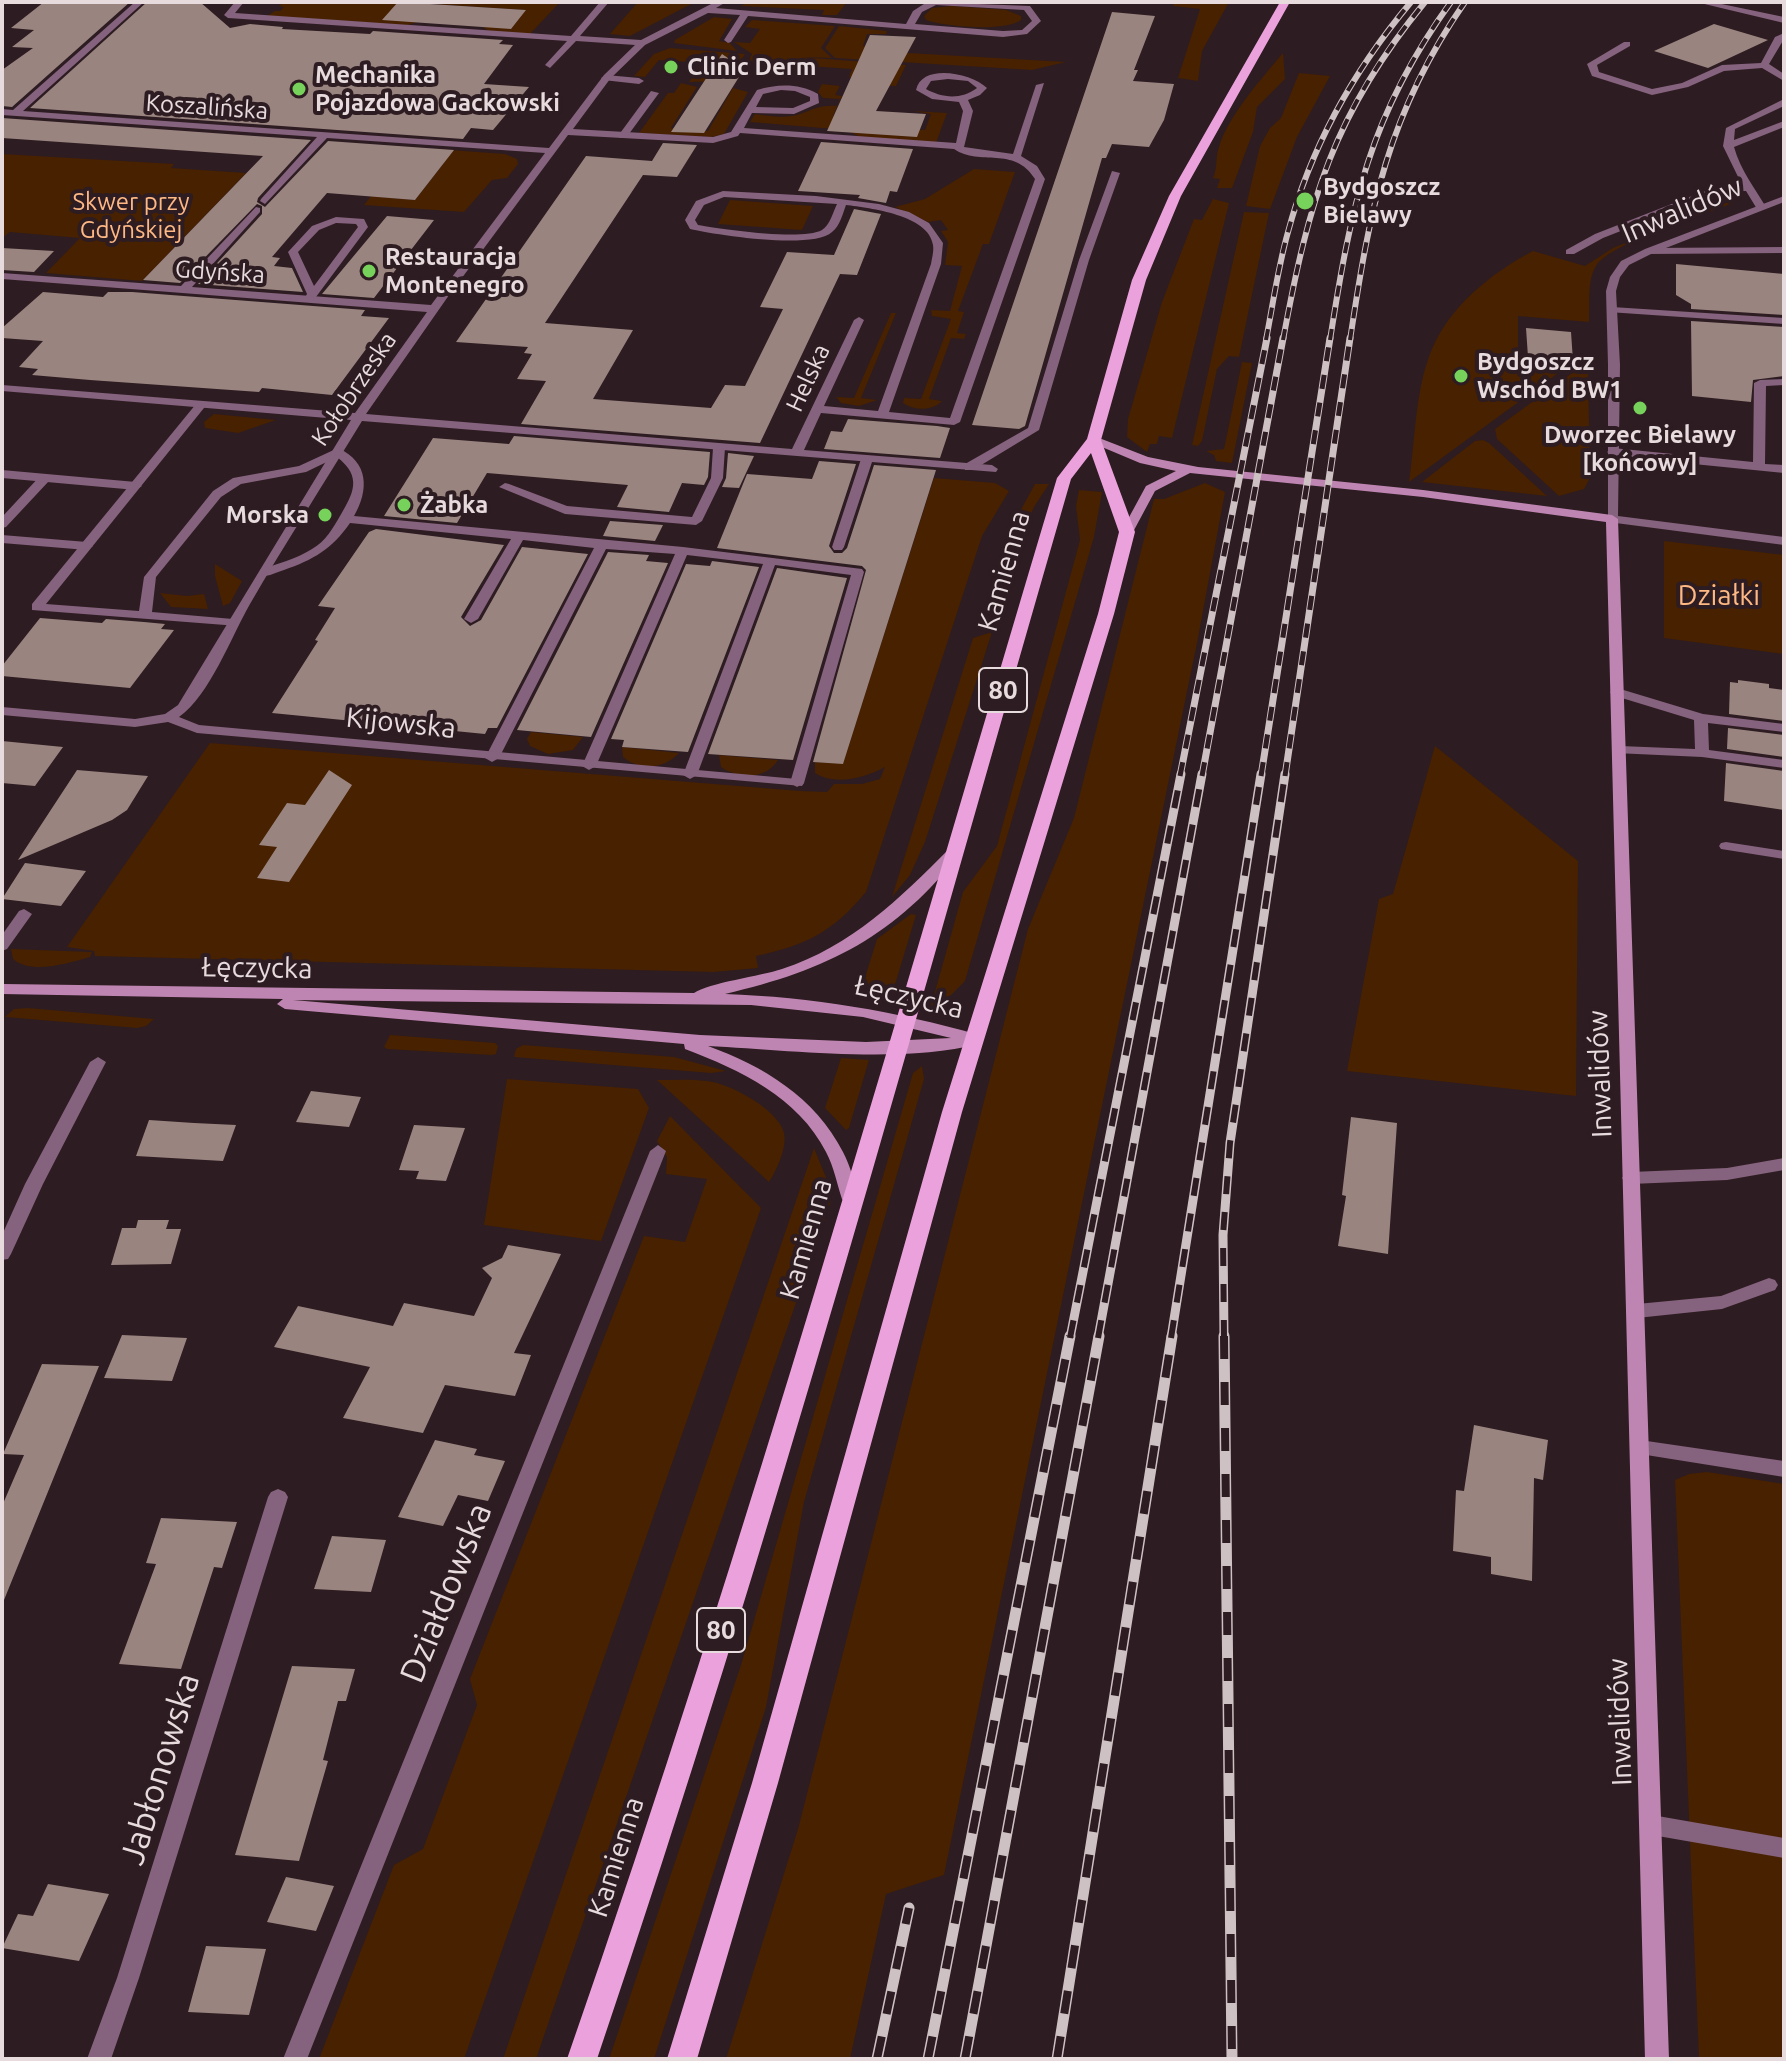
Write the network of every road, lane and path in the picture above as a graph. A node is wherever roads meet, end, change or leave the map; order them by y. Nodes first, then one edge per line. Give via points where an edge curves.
1 (140, 2) edge
2 (240, 2) edge
3 (605, 2) edge
4 (722, 2) edge
5 (1285, 2) edge
6 (1700, 2) edge
7 (1724, 4) edge
8 (706, 10) junction
9 (745, 14) junction
10 (1784, 20) edge
11 (910, 25) junction
12 (1784, 36) edge
13 (573, 39) junction
14 (728, 40) dead end
15 (642, 43) junction
16 (1627, 44) dead end
17 (550, 65) dead end
18 (1764, 65) junction
19 (606, 78) junction
20 (1784, 78) edge
21 (639, 81) dead end
22 (1041, 85) dead end
23 (654, 93) dead end
24 (962, 98) junction
25 (1784, 102) edge
26 (749, 110) junction
27 (2, 112) edge
28 (15, 113) junction
29 (1784, 124) edge
30 (737, 130) junction
31 (567, 132) junction
32 (324, 135) junction
33 (623, 136) junction
34 (958, 146) junction
35 (1728, 146) junction
36 (553, 151) junction
37 (1017, 155) junction
38 (1115, 173) dead end
39 (1751, 188) junction
40 (1784, 199) edge
41 (265, 201) dead end
42 (842, 203) junction
43 (1761, 207) junction
44 (256, 210) dead end
45 (1784, 250) edge
46 (1649, 251) junction
47 (1570, 252) dead end
48 (2, 276) edge
49 (185, 289) junction
50 (311, 296) junction
51 (435, 309) junction
52 (1612, 310) junction
53 (859, 320) dead end
54 (1784, 321) edge
55 (1784, 382) edge
56 (2, 388) edge
57 (200, 406) junction
58 (819, 409) junction
59 (882, 415) junction
60 (358, 418) junction
61 (1094, 440) junction
62 (719, 448) junction
63 (338, 452) junction
64 (1613, 452) junction
65 (796, 454) junction
66 (867, 459) junction
67 (1759, 466) junction
68 (969, 467) junction
69 (992, 469) dead end
70 (1191, 469) junction
71 (1784, 469) edge
72 (2, 474) edge
73 (45, 478) junction
74 (136, 486) junction
75 (505, 487) dead end
76 (344, 519) junction
77 (1612, 519) junction
78 (2, 524) edge
79 (1127, 532) junction
80 (519, 536) junction
81 (2, 539) edge
82 (1784, 541) edge
83 (602, 545) junction
84 (87, 546) junction
85 (838, 547) dead end
86 (683, 551) junction
87 (770, 561) junction
88 (264, 573) junction
89 (145, 615) junction
90 (471, 619) dead end
91 (233, 623) junction
92 (1617, 692) junction
93 (2, 711) edge
94 (169, 718) junction
95 (1701, 718) junction
96 (1784, 728) edge
97 (1620, 750) junction
98 (1702, 753) junction
99 (492, 758) junction
100 (1784, 764) edge
101 (589, 766) junction
102 (690, 775) junction
103 (1726, 846) dead end
104 (955, 851) junction
105 (1784, 855) edge
106 (24, 914) dead end
107 (2, 946) edge
108 (2, 989) edge
109 (164, 993) junction
110 (680, 998) junction
111 (905, 1018) junction
112 (674, 1039) junction
113 (973, 1039) junction
114 (896, 1048) junction
115 (98, 1062) dead end
116 (658, 1151) dead end
117 (1784, 1164) edge
118 (1631, 1178) junction
119 (851, 1199) junction
120 (2, 1254) edge
121 (1769, 1285) dead end
122 (1637, 1311) junction
123 (1640, 1447) junction
124 (1784, 1469) edge
125 (278, 1497) dead end
126 (1652, 1825) junction
127 (1784, 1848) edge
128 (99, 2059) edge
129 (295, 2059) edge
130 (582, 2059) edge
131 (682, 2059) edge
132 (1657, 2059) edge

1 - 28 street
2 - 13 street via 228,15
3 - 13 street
4 - 8 street, Kołobrzeska
5 - 61 main road, Kamienna / 80 via 1175,196 1139,280
6 - 7 street
7 - 10 street
8 - 9 street
8 - 15 street, Kołobrzeska
9 - 11 street
9 - 14 street
11 - 11 street via 1003,34 1024,32 1037,21 1027,8 936,2 913,14
12 - 18 street
13 - 15 street
13 - 17 street
15 - 19 street, Kołobrzeska
16 - 18 street via 1592,64 1595,74 1652,92 1685,85 1722,68
18 - 20 street
19 - 21 street
19 - 31 street, Kołobrzeska
22 - 37 street
23 - 33 street
24 - 24 street via 979,93 979,83 944,76 920,87 928,95
24 - 34 street via 968,111
25 - 35 street via 1731,128
26 - 26 street via 803,109 814,103 815,96 798,89 768,89
26 - 30 street
27 - 28 street, Koszalińska
28 - 32 street, Koszalińska
29 - 35 street
30 - 33 street via 713,140
30 - 34 street
31 - 33 street
31 - 36 street, Kołobrzeska
32 - 36 street, Koszalińska
32 - 41 street
34 - 37 street via 963,151
35 - 39 street
36 - 51 street, Kołobrzeska
37 - 59 street via 1040,179 954,422
38 - 68 street via 1033,430
39 - 43 street
39 - 47 street via 1719,189
40 - 43 street, Inwalidów
42 - 42 street via 723,194 700,203 690,220 694,227 709,230 822,235 830,230
42 - 59 street via 905,214 929,227 938,242 930,286
43 - 46 street, Inwalidów
44 - 49 street
45 - 46 street
46 - 52 street, Inwalidów via 1625,263 1615,277
48 - 49 street, Gdyńska
49 - 50 street, Gdyńska
50 - 50 street via 363,227 360,221 328,219 293,252
50 - 51 street, Gdyńska
51 - 60 street, Kołobrzeska
52 - 54 street
52 - 64 street, Inwalidów
53 - 58 street, Helska
55 - 67 street via 1760,383
56 - 57 street
57 - 60 street
57 - 74 street
58 - 59 street
58 - 65 street, Helska
60 - 62 street
60 - 63 street, Kołobrzeska
61 - 70 street via 1132,458
61 - 79 main road
61 - 104 main road, Kamienna / 80 via 1064,478
62 - 65 street
62 - 75 street via 717,478 696,521 565,510
63 - 76 street via 360,479 360,490
63 - 88 street, Kołobrzeska
63 - 89 street via 302,469 237,481 217,494 150,577
64 - 67 street
64 - 77 street, Inwalidów
65 - 66 street
66 - 68 street
66 - 85 street
67 - 71 street
68 - 69 street
70 - 77 street
70 - 79 street via 1150,489
72 - 73 street
73 - 74 street
73 - 78 street
74 - 84 street
76 - 80 street
76 - 88 street via 325,546
77 - 82 street
77 - 92 street, Inwalidów
79 - 113 main road
80 - 83 street
80 - 90 street
81 - 84 street
83 - 86 street
83 - 99 street
84 - 89 street via 37,607
86 - 87 street
86 - 101 street
87 - 102 street
87 - 102 street, Kijowska via 858,572 797,783
88 - 91 street, Kołobrzeska
89 - 91 street
91 - 94 street, Kołobrzeska via 198,687
92 - 95 street
92 - 97 street, Inwalidów
93 - 94 street, Kijowska via 135,723
94 - 99 street, Kijowska via 197,729
95 - 96 street
95 - 98 street
97 - 98 street
97 - 118 street, Inwalidów
98 - 100 street
99 - 101 street, Kijowska
101 - 102 street, Kijowska
103 - 105 street
104 - 110 street via 870,932 831,954 758,982
104 - 111 main road, Kamienna / 80
106 - 107 street
108 - 109 street, Łęczycka
109 - 110 street, Łęczycka
109 - 112 street, Łęczycka
110 - 111 street, Łęczycka via 845,1007
111 - 113 street, Łęczycka
111 - 114 main road, Kamienna / 80
112 - 114 street, Łęczycka
112 - 119 street via 753,1070 799,1101 833,1148
113 - 114 street, Łęczycka
113 - 131 main road via 765,1783
114 - 119 main road, Kamienna / 80
115 - 120 street
116 - 129 street, Działdowska
117 - 118 street via 1704,1178
118 - 122 street, Inwalidów
119 - 130 main road, Kamienna / 80 via 643,1882
121 - 122 street via 1722,1302
122 - 123 street, Inwalidów
123 - 124 street
123 - 126 street, Inwalidów
125 - 128 street, Jabłonowska
126 - 127 street
126 - 132 street, Inwalidów

